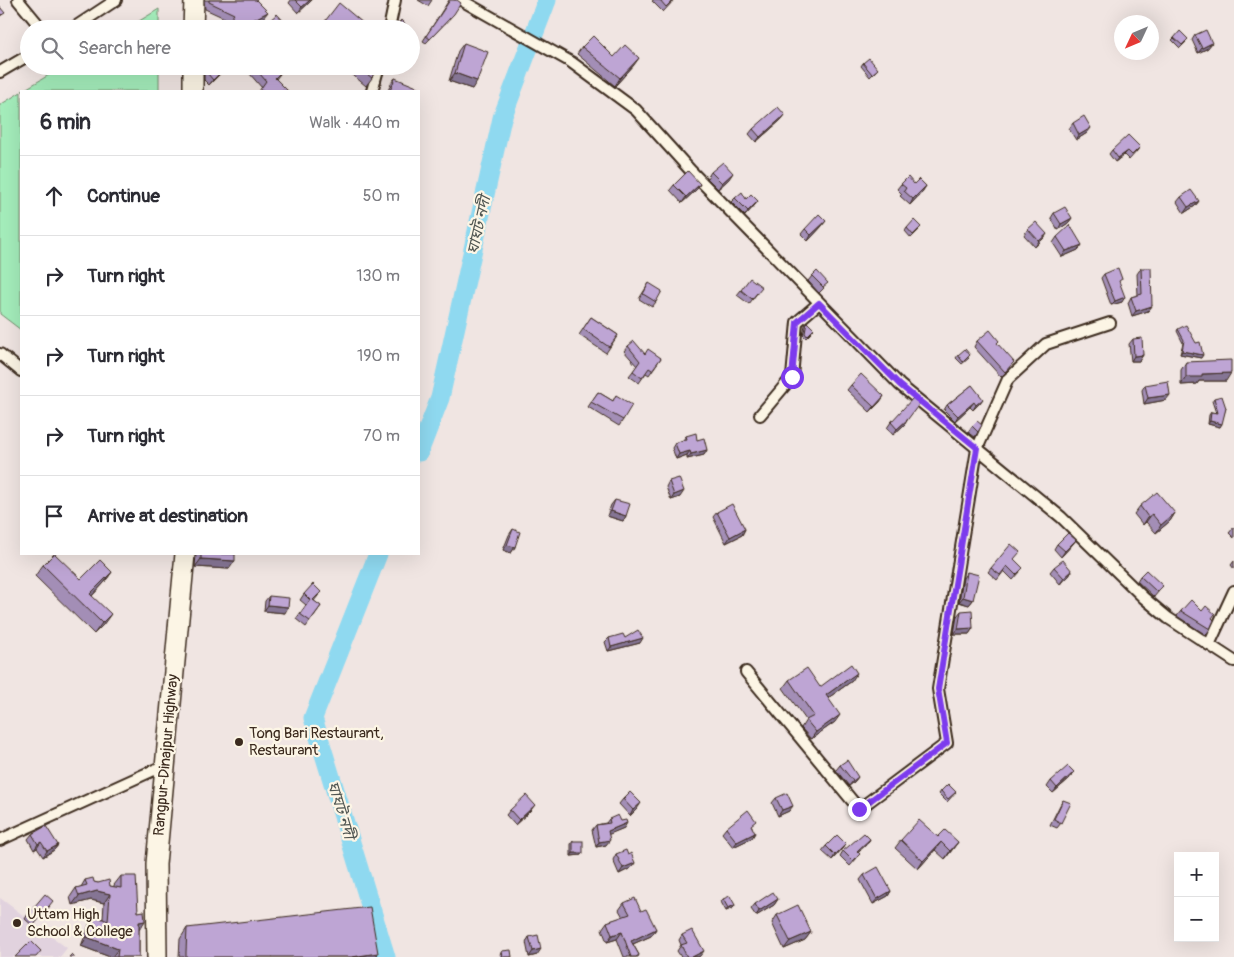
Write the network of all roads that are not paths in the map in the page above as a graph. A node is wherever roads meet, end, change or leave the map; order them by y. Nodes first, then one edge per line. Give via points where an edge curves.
1 (18, 0) edge
2 (116, 0) edge
3 (194, 0) edge
4 (396, 0) edge
5 (461, 0) edge
6 (35, 20) edge
7 (86, 20) edge
8 (193, 20) edge
9 (391, 20) edge
10 (20, 60) edge
11 (0, 72) edge
12 (193, 75) edge
13 (376, 75) edge
14 (193, 90) edge
15 (372, 90) edge
16 (819, 303) junction
17 (1110, 323) dead end
18 (0, 354) edge
19 (20, 370) edge
20 (760, 415) dead end
21 (977, 448) junction
22 (184, 555) edge
23 (1234, 591) edge
24 (1208, 644) junction
25 (1234, 661) edge
26 (746, 672) dead end
27 (165, 765) junction
28 (0, 840) edge
29 (157, 957) edge

1 - 6 street
2 - 7 street
3 - 8 highway
4 - 9 street
5 - 16 street via 571,62 636,110
10 - 11 street
12 - 14 highway
13 - 15 street
16 - 20 street via 797,322 792,377
16 - 21 street via 900,385
17 - 21 street via 1046,344 1008,378
18 - 19 street
21 - 24 street via 1061,517 1144,598
21 - 26 street via 938,689 947,743 859,809
22 - 27 highway, Rangpur-Dinajpur Highway
23 - 24 street
24 - 25 street
27 - 28 street
27 - 29 highway, Rangpur-Dinajpur Highway via 156,864

